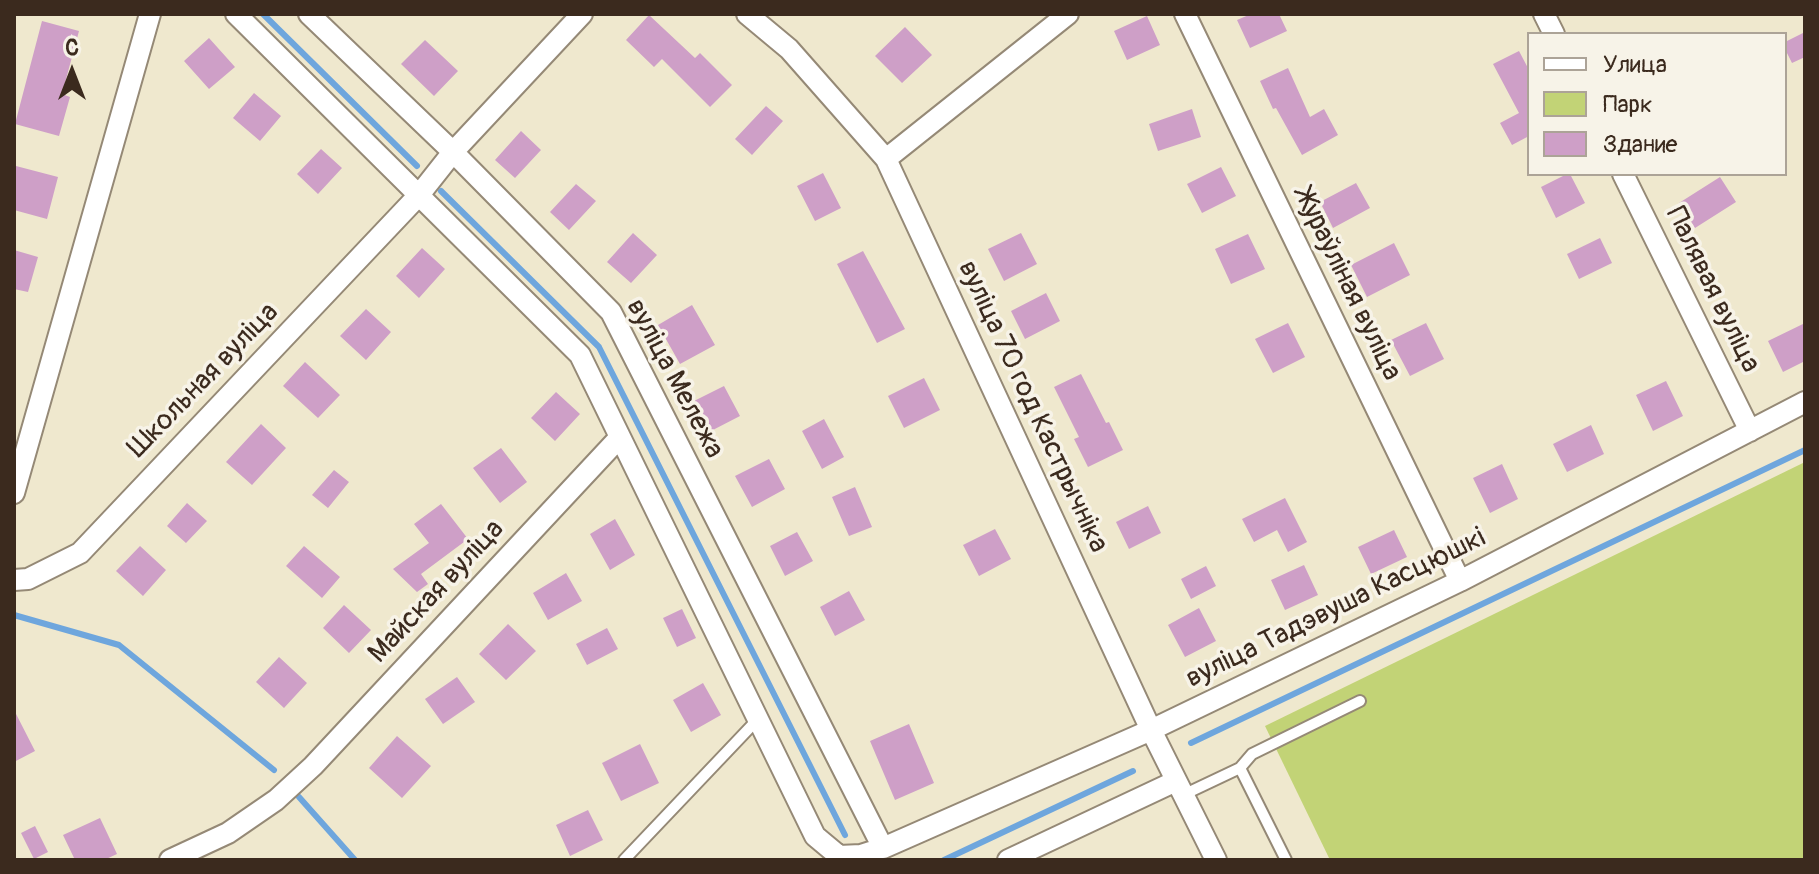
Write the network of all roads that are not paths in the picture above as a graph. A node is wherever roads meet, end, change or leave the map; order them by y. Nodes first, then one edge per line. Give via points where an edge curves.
1 (150, 14) edge
2 (236, 14) edge
3 (309, 14) edge
4 (582, 14) edge
5 (747, 14) edge
6 (1068, 14) edge
7 (1185, 14) edge
8 (1544, 14) edge
9 (1553, 32) edge
10 (453, 152) junction
11 (886, 159) junction
12 (1624, 176) edge
13 (419, 195) junction
14 (1805, 402) edge
15 (1750, 431) junction
16 (620, 437) junction
17 (14, 493) edge
18 (14, 580) edge
19 (1460, 581) junction
20 (1360, 701) dead end
21 (758, 719) junction
22 (1151, 730) junction
23 (1240, 768) junction
24 (1180, 788) junction
25 (883, 848) junction
26 (170, 860) edge
27 (624, 860) edge
28 (1008, 860) edge
29 (1216, 860) edge
30 (1286, 860) edge

1 - 17 street
2 - 13 street
3 - 10 street, вуліца Мележа
4 - 10 street, Школьная вуліца
5 - 11 street, вуліца 70 год Кастрычніка via 789,49
6 - 11 street
7 - 19 street, Жураўліная вуліца
8 - 9 street
10 - 13 street, Школьная вуліца
10 - 25 street, вуліца Мележа via 611,312
11 - 22 street, вуліца 70 год Кастрычніка
12 - 15 street, Палявая вуліца
13 - 16 street via 580,355
13 - 18 street, Школьная вуліца via 80,553 28,579
14 - 15 street, вуліца Тадэвуша Касцюшкі
15 - 19 street, вуліца Тадэвуша Касцюшкі
16 - 21 street
16 - 26 street, Майская вуліца via 313,766 228,833
19 - 22 street, вуліца Тадэвуша Касцюшкі
20 - 23 lane via 1252,754
21 - 25 street, вуліца Тадэвуша Касцюшкі via 815,836 839,856
21 - 27 lane
22 - 24 street, вуліца 70 год Кастрычніка
22 - 25 street, вуліца Тадэвуша Касцюшкі
23 - 24 lane
23 - 30 lane
24 - 28 street
24 - 29 street, вуліца 70 год Кастрычніка

